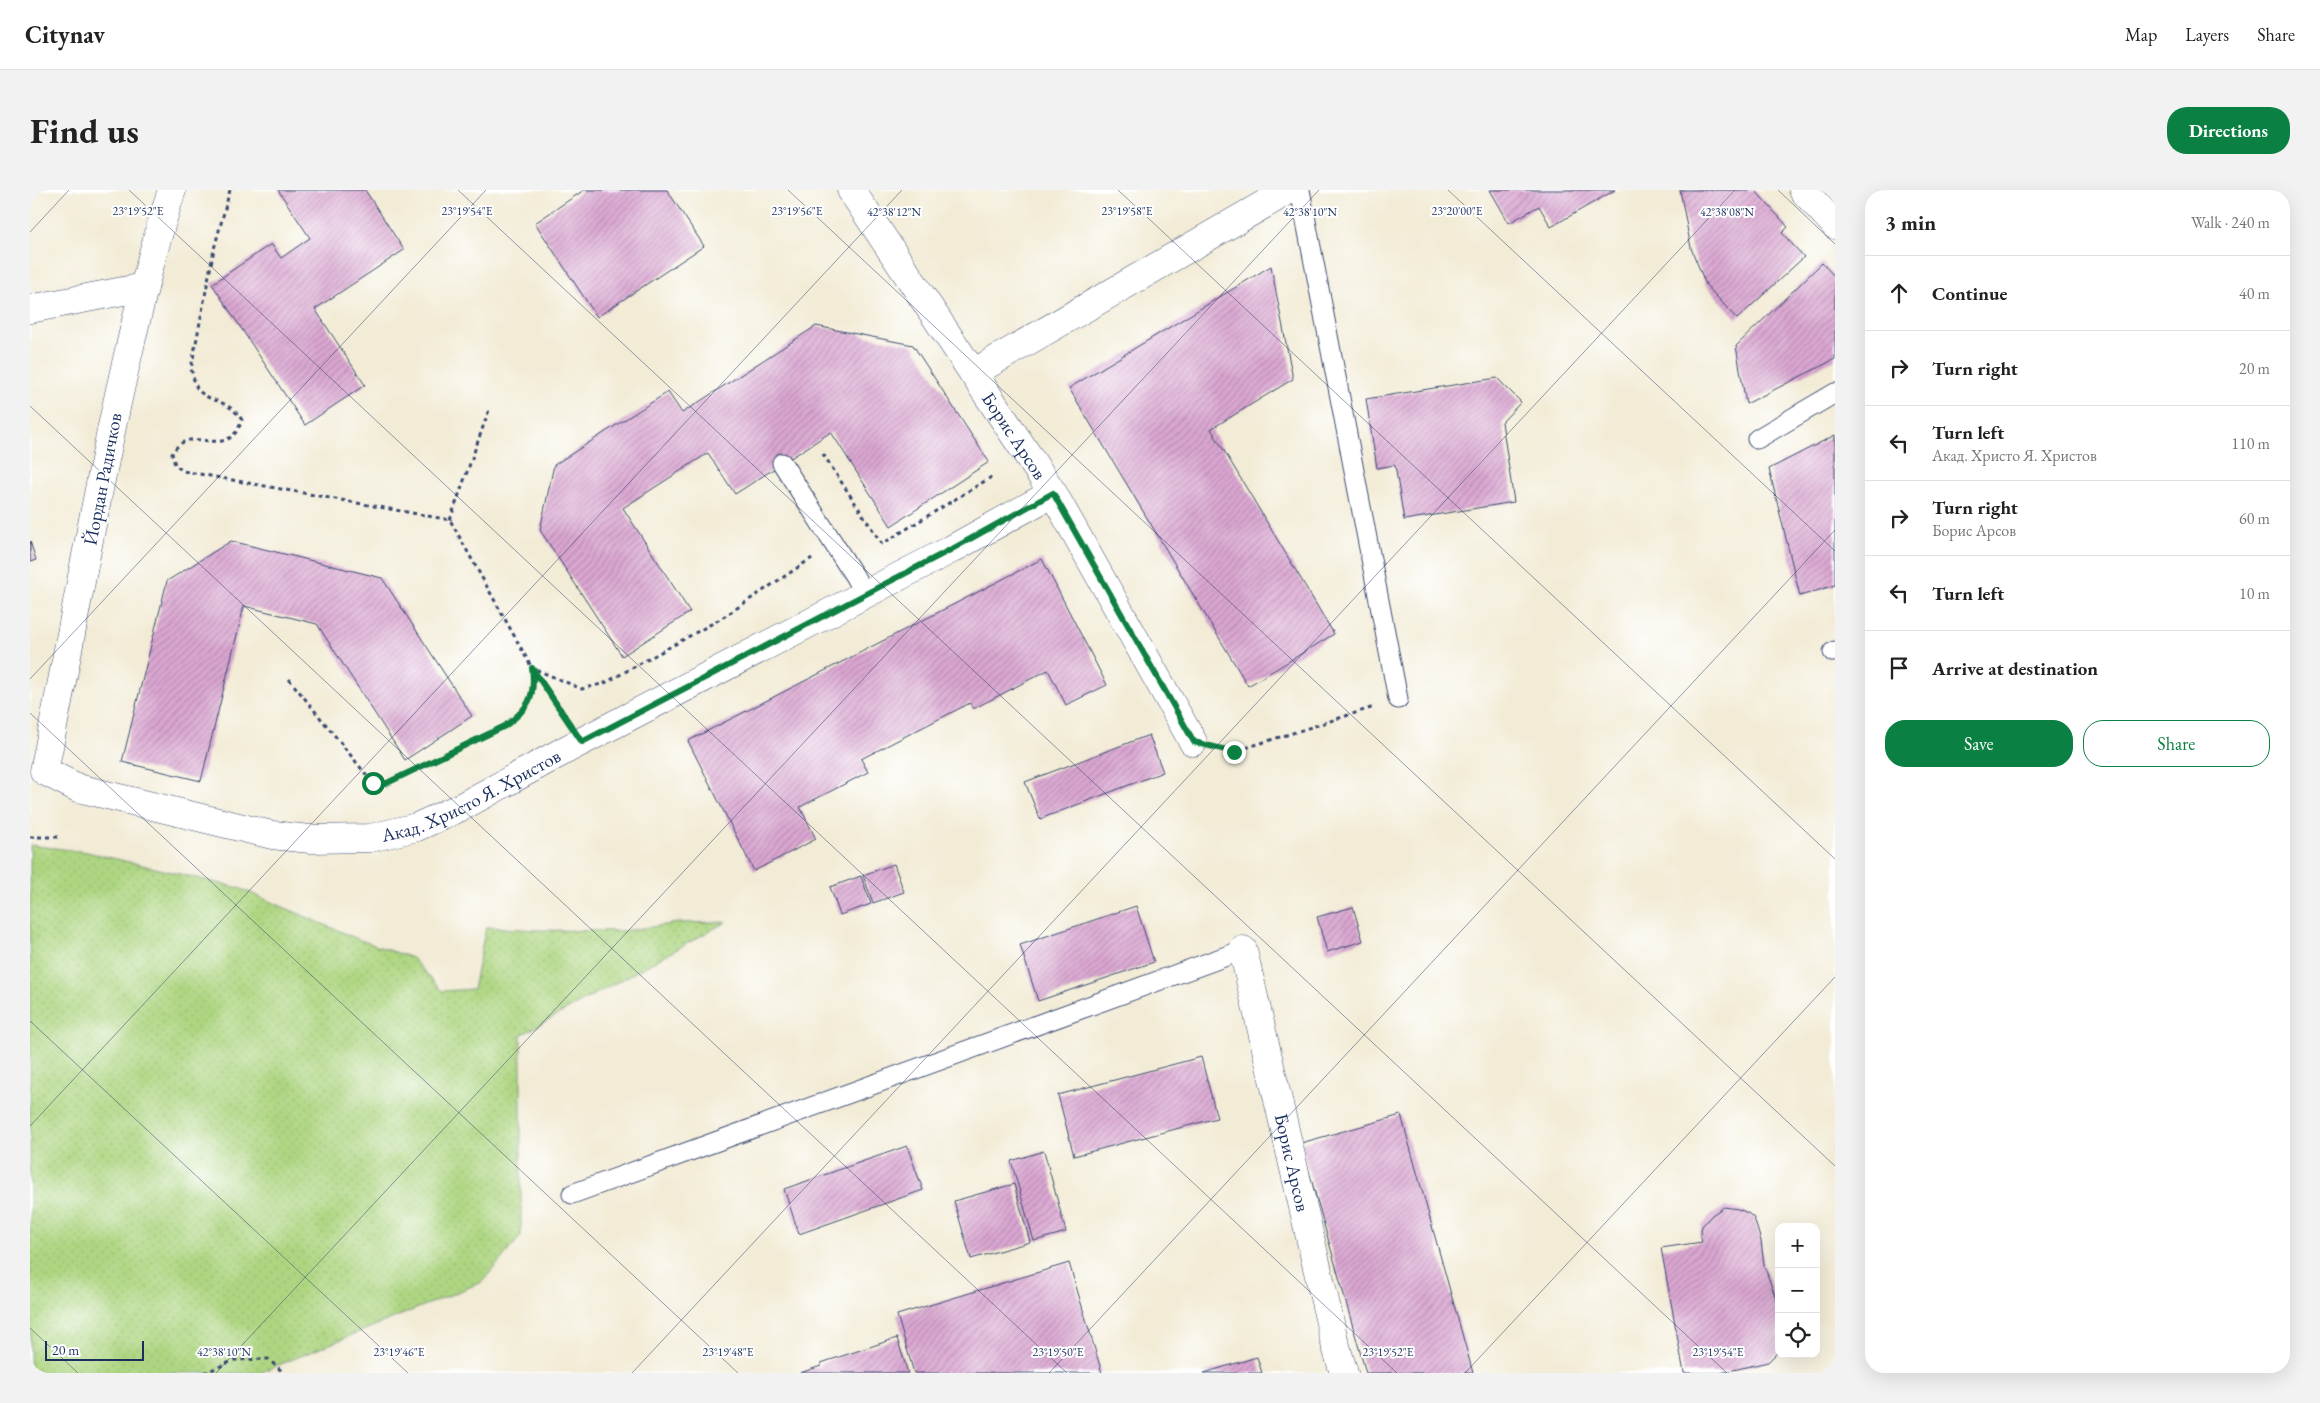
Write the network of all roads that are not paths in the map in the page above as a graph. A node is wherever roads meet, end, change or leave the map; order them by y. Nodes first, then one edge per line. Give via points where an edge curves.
1 (172, 190) edge
2 (851, 190) edge
3 (1289, 190) edge
4 (1300, 190) edge
5 (1803, 190) edge
6 (1835, 225) edge
7 (144, 287) junction
8 (30, 309) edge
9 (973, 373) junction
10 (1835, 393) edge
11 (1758, 439) dead end
12 (782, 463) dead end
13 (1053, 493) junction
14 (863, 594) junction
15 (1398, 699) road end
16 (1194, 742) road end
17 (44, 771) joint
18 (1243, 950) joint
19 (572, 1194) dead end
20 (1344, 1373) edge

1 - 7 street, Йордан Радичков via 155,239
2 - 9 street, Борис Арсов
3 - 9 street
4 - 15 lane
5 - 6 street
7 - 8 street
7 - 17 street, Йордан Радичков via 112,420
9 - 13 street, Борис Арсов
10 - 11 lane
12 - 14 lane
13 - 14 street, Акад. Христо Я. Христов
13 - 16 street, Борис Арсов
14 - 17 street, Акад. Христо Я. Христов via 461,807 417,827 370,838 310,839 272,835 78,788
18 - 19 lane
18 - 20 street, Борис Арсов

